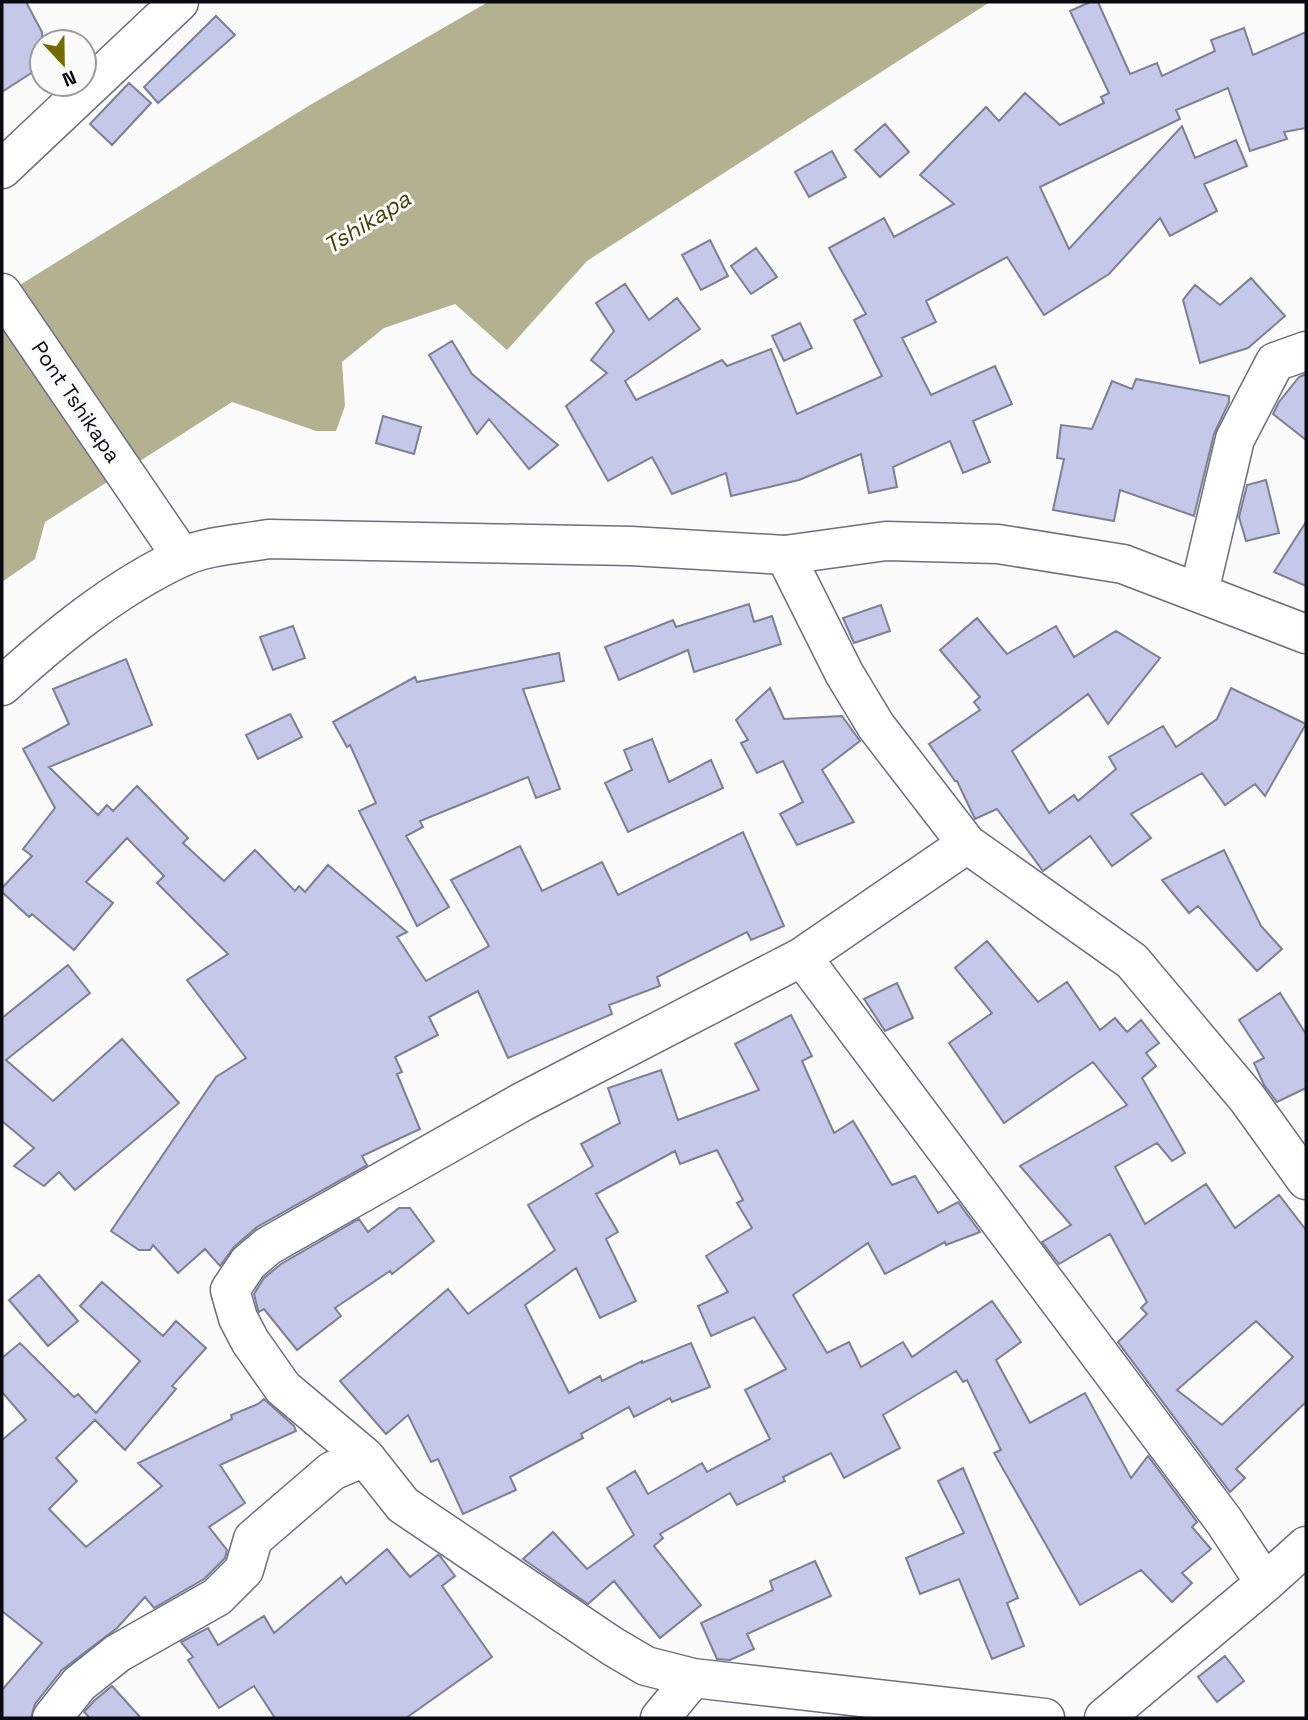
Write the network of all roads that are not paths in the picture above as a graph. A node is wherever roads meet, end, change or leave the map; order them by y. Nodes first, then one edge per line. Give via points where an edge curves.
1 (179, 2) edge
2 (2, 169) edge
3 (2, 293) edge
4 (1306, 351) edge
5 (785, 555) junction
6 (182, 557) junction
7 (1199, 592) junction
8 (1306, 634) edge
9 (2, 686) edge
10 (967, 844) junction
11 (802, 957) junction
12 (1306, 1180) edge
13 (365, 1457) junction
14 (1306, 1546) edge
15 (1265, 1583) junction
16 (693, 1678) junction
17 (52, 1718) edge
18 (660, 1718) edge
19 (1045, 1718) edge
20 (1104, 1718) edge

1 - 2 main road
3 - 6 main road, Pont Tshikapa
4 - 7 main road via 1275,362 1235,439
5 - 6 main road via 631,546 270,539
5 - 7 main road via 886,541 998,544 1123,564
5 - 10 main road via 876,726
6 - 9 main road via 59,634
7 - 8 main road
10 - 11 main road
10 - 12 main road via 1132,961 1247,1098
11 - 13 main road via 522,1102 302,1226 248,1263 230,1290 250,1341 283,1388
11 - 15 main road via 1224,1521
13 - 16 main road via 403,1504 612,1646 646,1666
13 - 17 main road via 332,1471 253,1539 244,1570 217,1597 118,1653 79,1684
14 - 15 main road
15 - 20 main road
16 - 18 main road
16 - 19 main road

